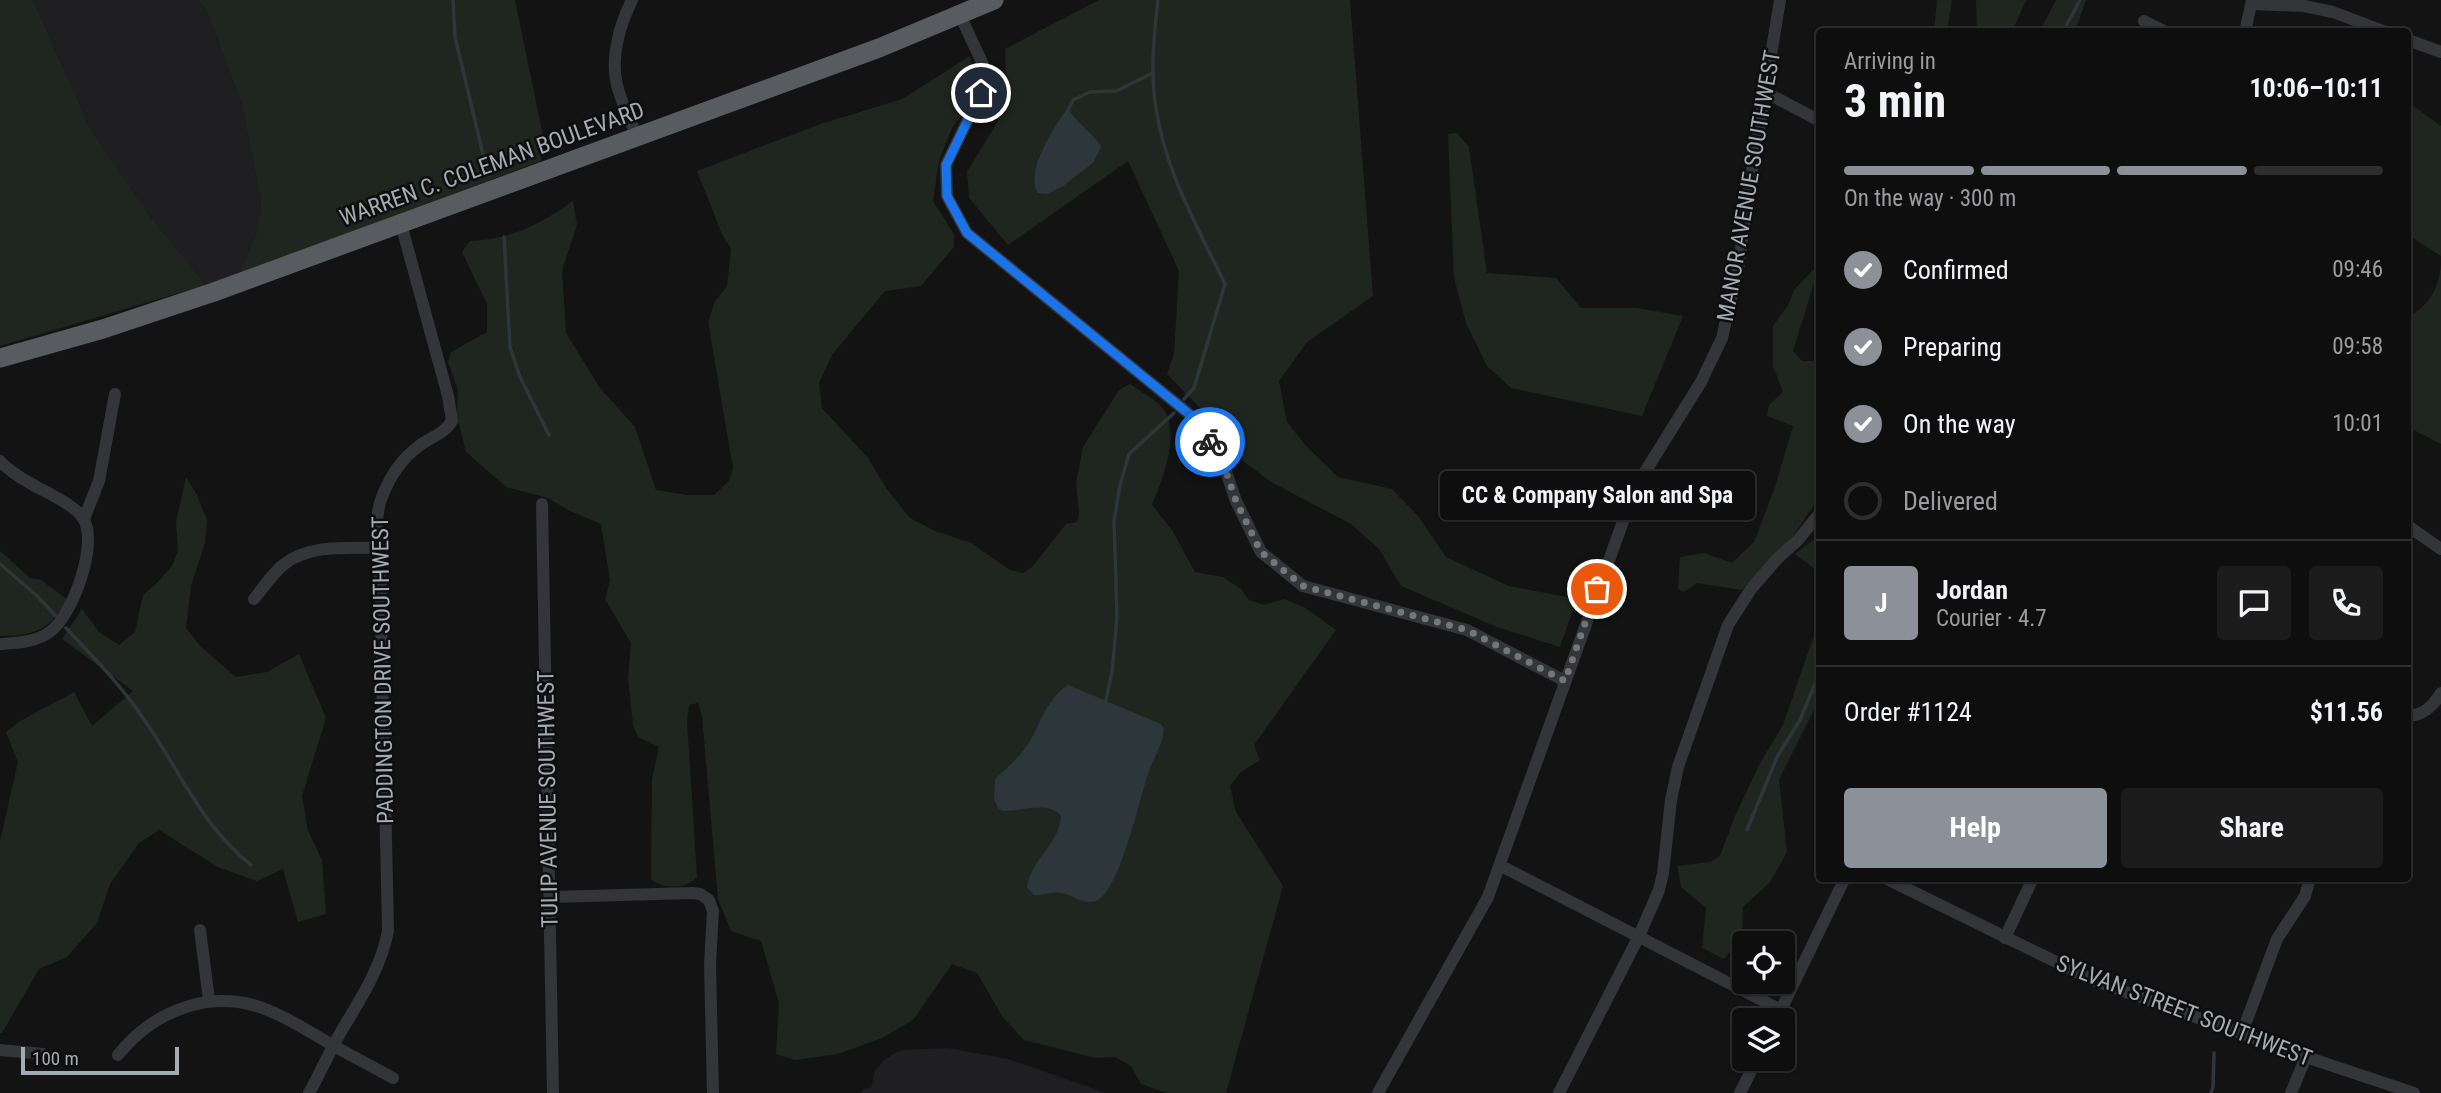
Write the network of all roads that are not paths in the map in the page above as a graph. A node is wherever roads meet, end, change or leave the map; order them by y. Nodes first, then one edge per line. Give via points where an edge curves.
1 (632, 0) edge
2 (994, 0) edge
3 (1780, 0) edge
4 (2252, 2) edge
5 (960, 15) junction
6 (2144, 21) dead end
7 (2158, 28) edge
8 (2246, 28) edge
9 (2375, 28) edge
10 (2411, 41) edge
11 (2441, 52) edge
12 (1765, 92) junction
13 (1816, 119) edge
14 (637, 136) junction
15 (401, 224) junction
16 (0, 358) edge
17 (115, 394) dead end
18 (0, 461) edge
19 (541, 504) dead end
20 (84, 519) junction
21 (1816, 521) edge
22 (2411, 528) edge
23 (379, 548) junction
24 (2441, 549) edge
25 (254, 599) dead end
26 (0, 644) edge
27 (1565, 681) junction
28 (2441, 693) edge
29 (2411, 716) edge
30 (1501, 866) junction
31 (1844, 882) edge
32 (1893, 882) edge
33 (2031, 882) edge
34 (2309, 882) edge
35 (551, 897) junction
36 (200, 930) dead end
37 (1639, 936) junction
38 (2005, 938) junction
39 (209, 1000) junction
40 (1767, 1008) edge
41 (1782, 1008) edge
42 (2242, 1033) junction
43 (334, 1046) junction
44 (0, 1050) edge
45 (44, 1054) dead end
46 (118, 1055) dead end
47 (2306, 1057) junction
48 (1751, 1071) edge
49 (393, 1078) dead end
50 (309, 1093) edge
51 (553, 1093) edge
52 (713, 1093) edge
53 (1378, 1093) edge
54 (1559, 1093) edge
55 (1741, 1093) edge
56 (2291, 1093) edge
57 (2414, 1093) edge

1 - 14 street via 617,43 615,72
2 - 5 highway, WARREN C. COLEMAN BOULEVARD
3 - 12 street, MANOR AVENUE SOUTHWEST
4 - 8 street
4 - 9 street via 2333,12
5 - 14 highway, WARREN C. COLEMAN BOULEVARD
5 - 27 street via 985,69 981,93 946,165 947,196 967,233 1194,418 1221,457 1261,552 1303,586 1467,630
6 - 7 street
10 - 11 street
12 - 13 street
12 - 27 street, MANOR AVENUE SOUTHWEST via 1739,264 1722,338 1701,382 1635,488
14 - 15 highway, WARREN C. COLEMAN BOULEVARD
15 - 16 highway, WARREN C. COLEMAN BOULEVARD via 182,304
15 - 23 street, PADDINGTON DRIVE SOUTHWEST via 452,421 396,468 380,501
17 - 20 street via 99,481
18 - 20 street
19 - 35 street, TULIP AVENUE SOUTHWEST
20 - 26 street via 88,542 83,569 66,614 42,637
21 - 37 street via 1751,589 1728,625 1678,767 1663,873
22 - 24 street
23 - 25 street via 345,547 297,556 282,566
23 - 43 street, PADDINGTON DRIVE SOUTHWEST via 388,931 384,952
27 - 30 street, MANOR AVENUE SOUTHWEST
28 - 29 street via 2431,708
30 - 37 street
30 - 53 street, MANOR AVENUE SOUTHWEST via 1464,944
31 - 41 street
32 - 38 street, SYLVAN STREET SOUTHWEST
33 - 38 street
34 - 42 street via 2277,939
35 - 51 street, TULIP AVENUE SOUTHWEST
35 - 52 street via 692,893 709,901 713,911
36 - 39 street
37 - 40 street
37 - 54 street
38 - 42 street, SYLVAN STREET SOUTHWEST via 2093,980
39 - 43 street via 268,1010
39 - 46 street via 152,1022
42 - 47 street, SYLVAN STREET SOUTHWEST
43 - 49 street
43 - 50 street, PADDINGTON DRIVE SOUTHWEST
44 - 45 street
47 - 56 street
47 - 57 street, SYLVAN STREET SOUTHWEST
48 - 55 street

